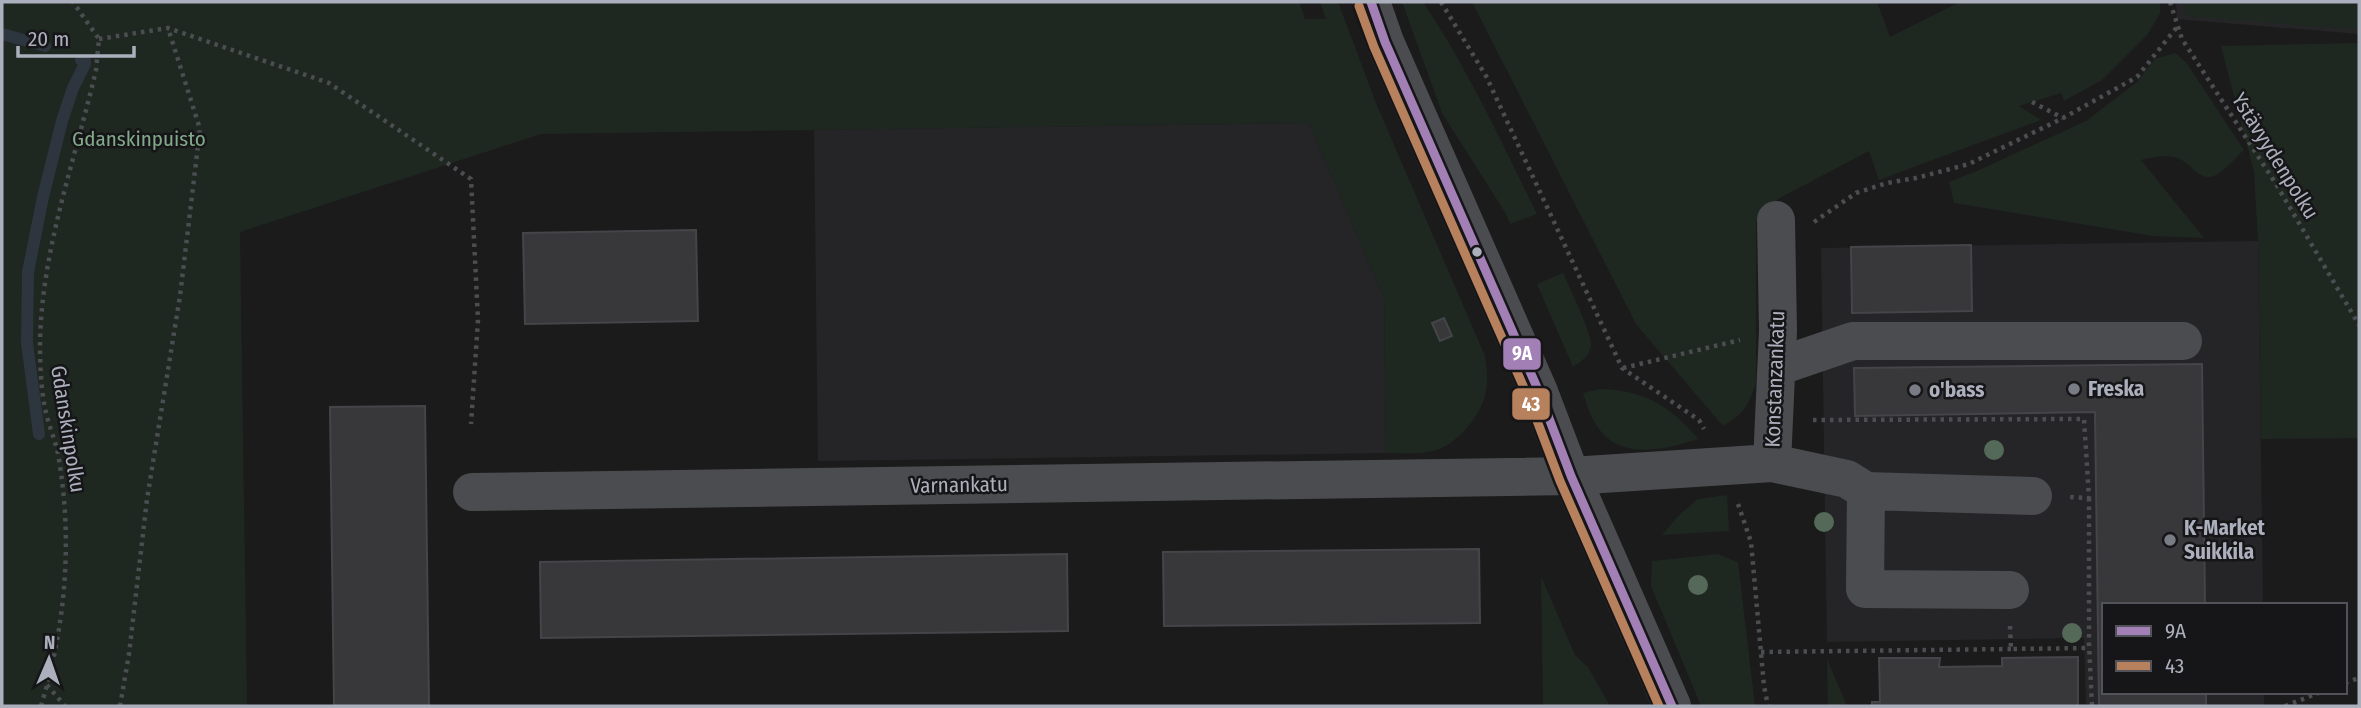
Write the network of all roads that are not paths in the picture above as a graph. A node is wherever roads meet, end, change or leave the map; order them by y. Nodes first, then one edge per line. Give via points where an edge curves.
1 (1371, 2) edge
2 (1776, 237) road end
3 (2183, 341) dead end
4 (1777, 349) junction
5 (1772, 463) junction
6 (1571, 476) junction
7 (1866, 491) junction
8 (472, 492) dead end
9 (2033, 496) road end
10 (2010, 590) road end
11 (1672, 706) edge

1 - 6 street
2 - 4 street, Konstanzankatu
3 - 4 street via 1853,341
4 - 5 street, Konstanzankatu
5 - 6 street, Konstanzankatu
5 - 7 street via 1847,479
6 - 8 street, Varnankatu
6 - 11 street
7 - 9 street
7 - 10 street via 1865,589

